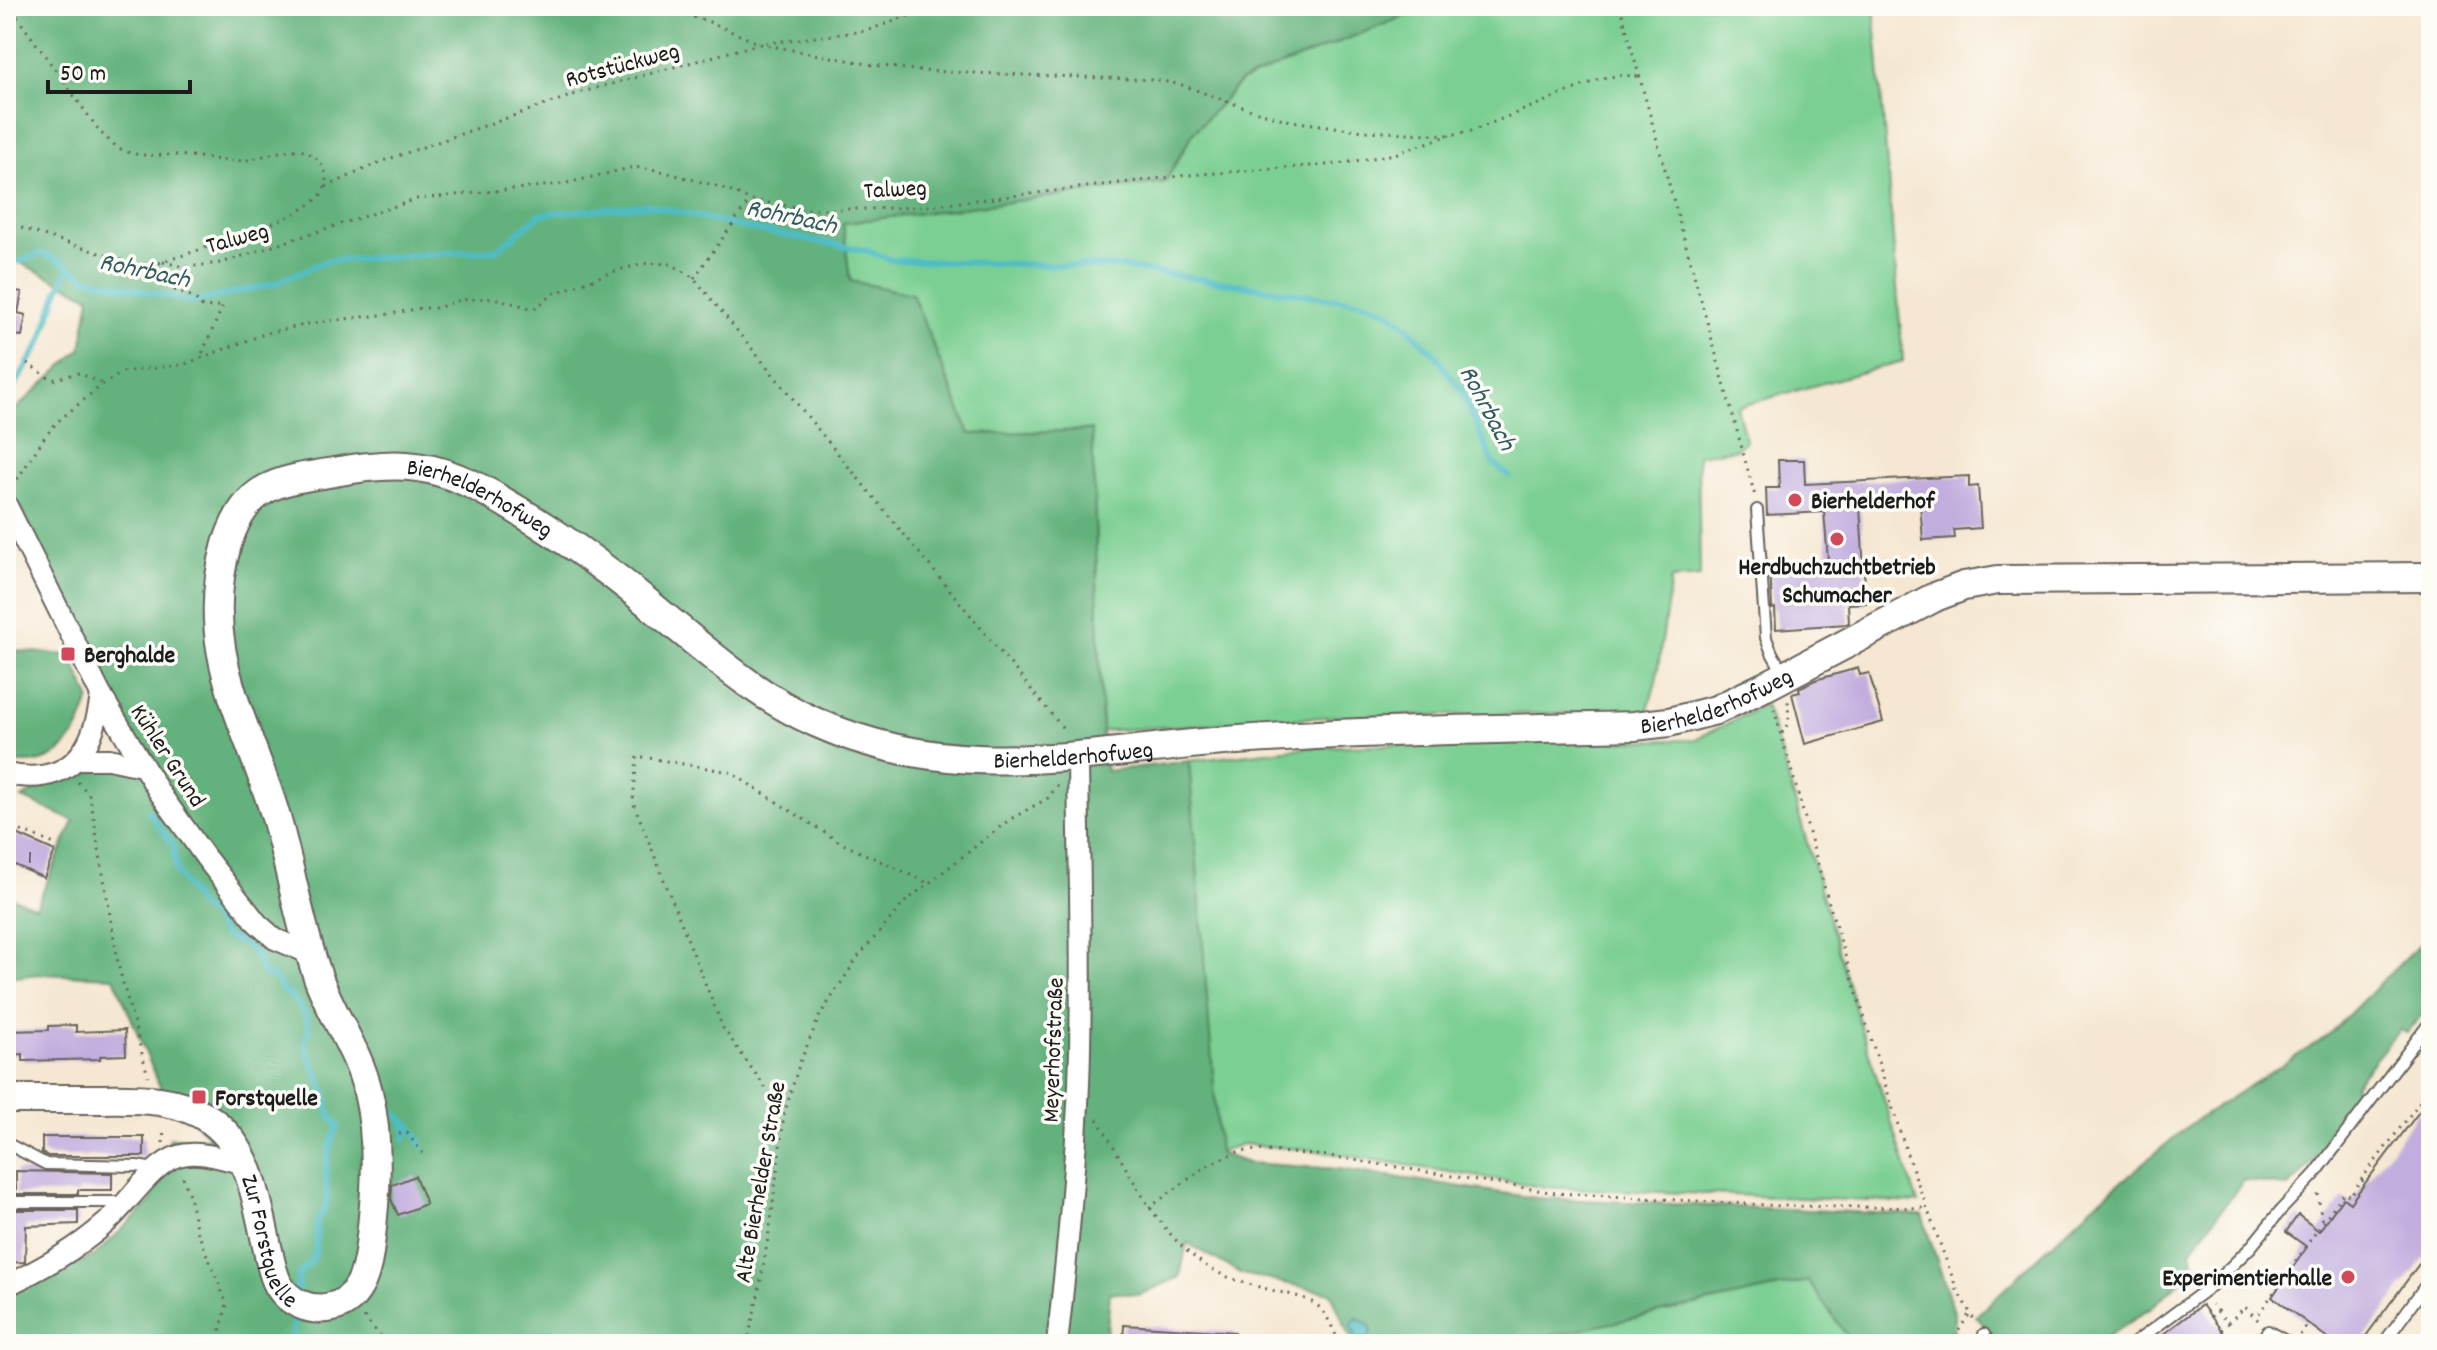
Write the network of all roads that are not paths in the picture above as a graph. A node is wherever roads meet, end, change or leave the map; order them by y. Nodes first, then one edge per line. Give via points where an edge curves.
1 (10, 495) edge
2 (1757, 510) road end
3 (2431, 577) edge
4 (1780, 685) junction
5 (101, 695) junction
6 (1078, 757) junction
7 (78, 759) junction
8 (142, 766) junction
9 (6, 774) edge
10 (311, 954) junction
11 (2431, 1021) edge
12 (6, 1099) edge
13 (6, 1143) edge
14 (245, 1164) junction
15 (163, 1165) junction
16 (128, 1201) junction
17 (6, 1202) edge
18 (2431, 1278) edge
19 (6, 1286) edge
20 (1057, 1344) edge
21 (2133, 1344) edge
22 (2258, 1344) edge
23 (2291, 1344) edge
24 (2383, 1344) edge

1 - 5 street, Kühler Grund
2 - 4 lane via 1766,638
3 - 4 street, Bierhelderhofweg via 1983,582 1925,602
4 - 6 street, Bierhelderhofweg via 1695,717 1646,726 1309,735
5 - 7 street via 94,729
5 - 8 street, Kühler Grund
6 - 10 street, Bierhelderhofweg via 1001,761 936,756 866,742 819,724 747,684 554,533 446,473 378,466 286,481 251,499 233,528 221,575 219,636 225,672 274,811
6 - 20 street, Meyerhofstraße via 1078,1103
7 - 8 street
7 - 9 street via 30,778
8 - 10 street, Kühler Grund via 257,923 275,939
10 - 14 street, Zur Forstquelle via 362,1070 375,1136 370,1245 364,1279 352,1296 338,1305 314,1308 299,1304 281,1289
11 - 21 lane via 2315,1174 2231,1269
12 - 14 street, Zur Forstquelle via 155,1100 191,1109 229,1138
13 - 15 lane via 46,1164
14 - 15 street via 192,1154
15 - 16 street
16 - 17 lane
16 - 19 street via 72,1251
18 - 24 lane
22 - 23 lane via 2268,1331

